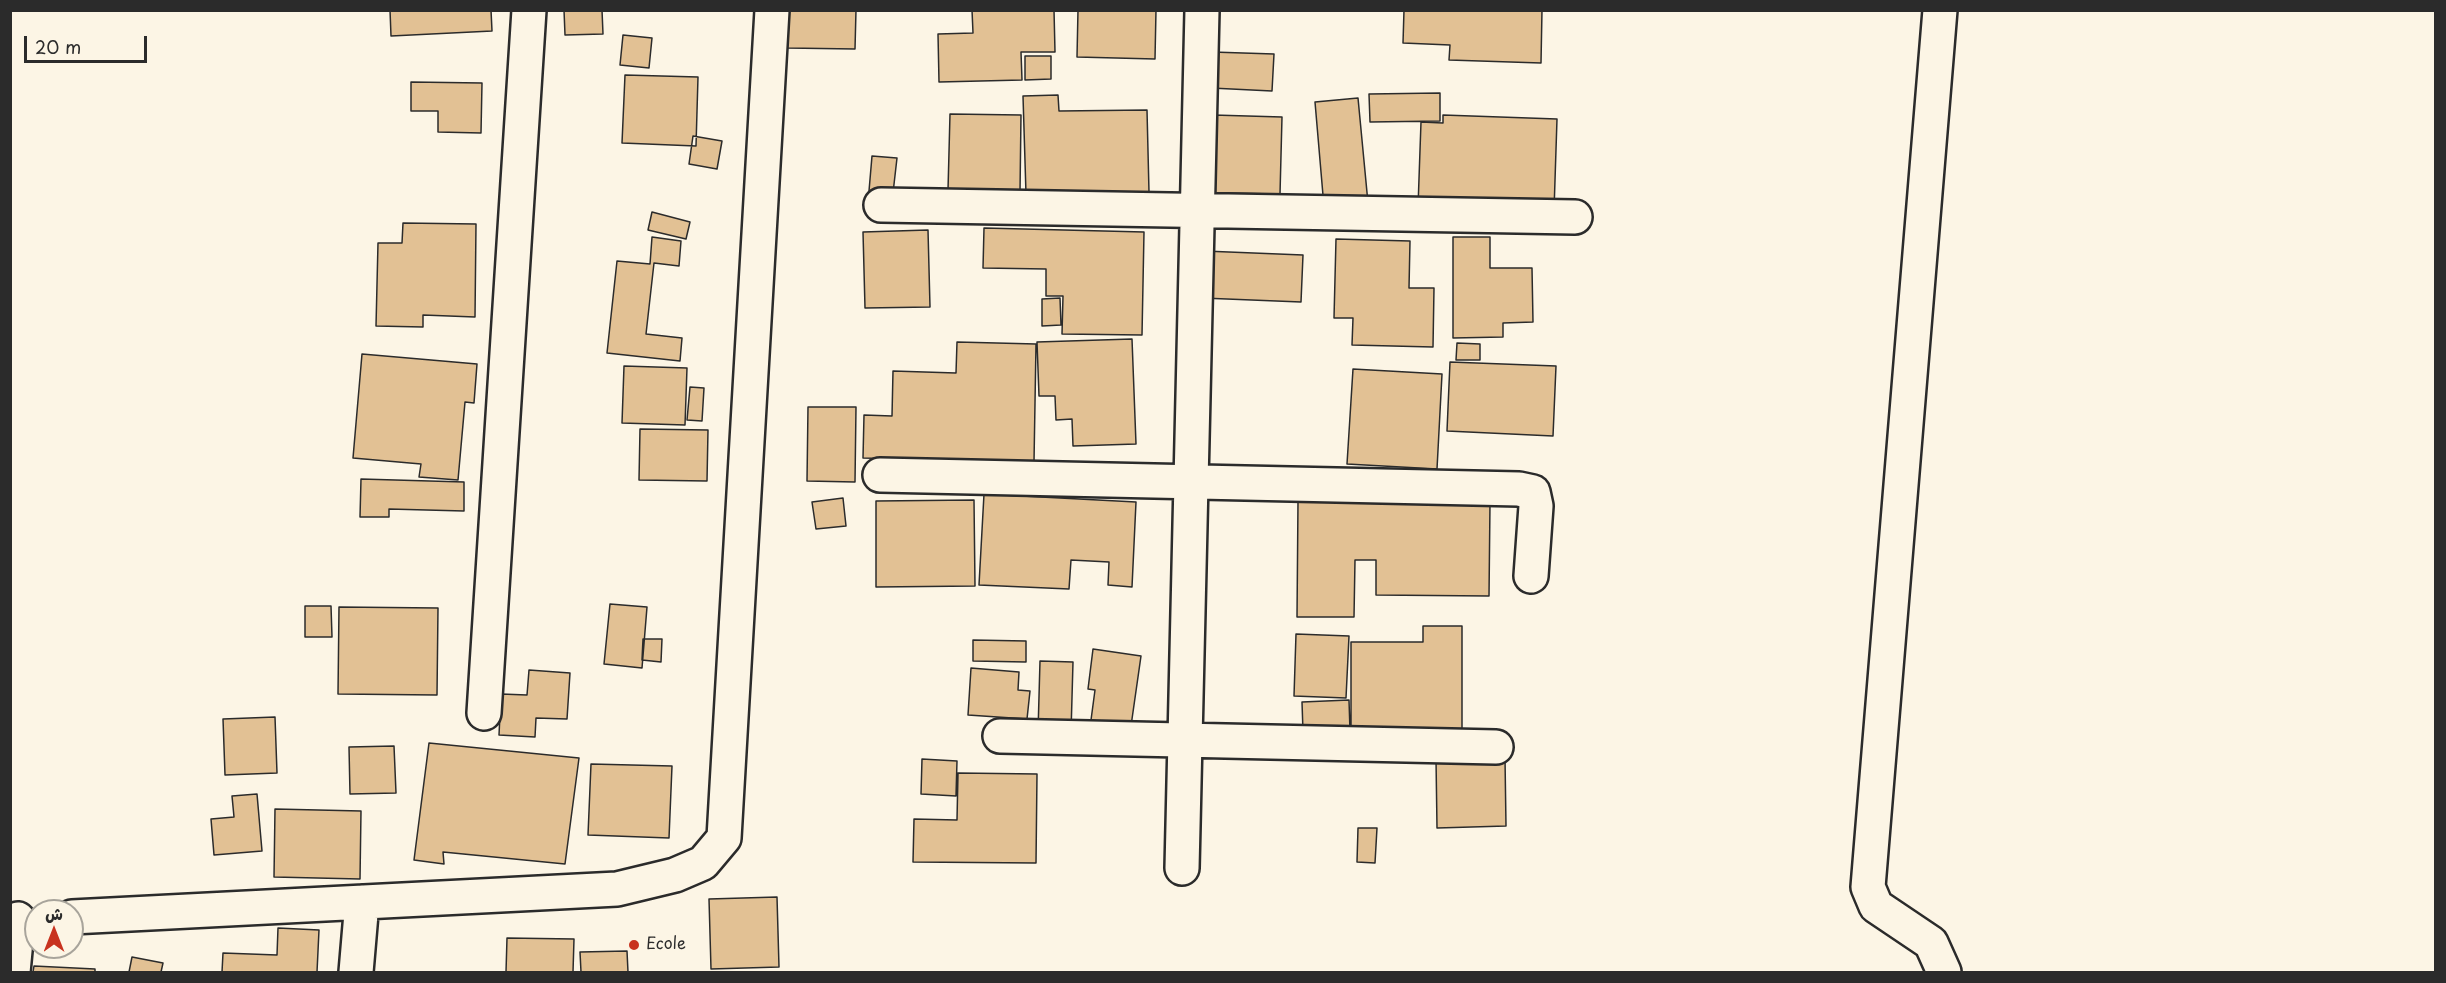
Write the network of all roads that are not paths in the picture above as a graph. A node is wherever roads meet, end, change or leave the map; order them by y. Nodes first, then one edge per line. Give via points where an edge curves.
1 (529, 10) edge
2 (772, 10) edge
3 (1202, 10) edge
4 (1940, 10) edge
5 (881, 205) dead end
6 (1197, 211) junction
7 (1575, 218) dead end
8 (880, 475) dead end
9 (1191, 481) junction
10 (1531, 576) dead end
11 (484, 713) dead end
12 (1000, 736) dead end
13 (1185, 741) junction
14 (1496, 747) dead end
15 (1182, 868) dead end
16 (362, 902) junction
17 (84, 916) edge
18 (21, 919) edge
19 (13, 972) edge
20 (356, 972) edge
21 (1944, 972) edge

1 - 11 street
2 - 16 street via 724,838 703,863 617,890
3 - 6 street
4 - 21 street via 1868,887 1876,906 1931,943
5 - 6 street
6 - 7 street
6 - 9 street
8 - 9 street
9 - 10 street via 1533,492 1536,506
9 - 13 street
12 - 13 street
13 - 14 street
13 - 15 street
16 - 17 street
16 - 20 street
18 - 19 street

